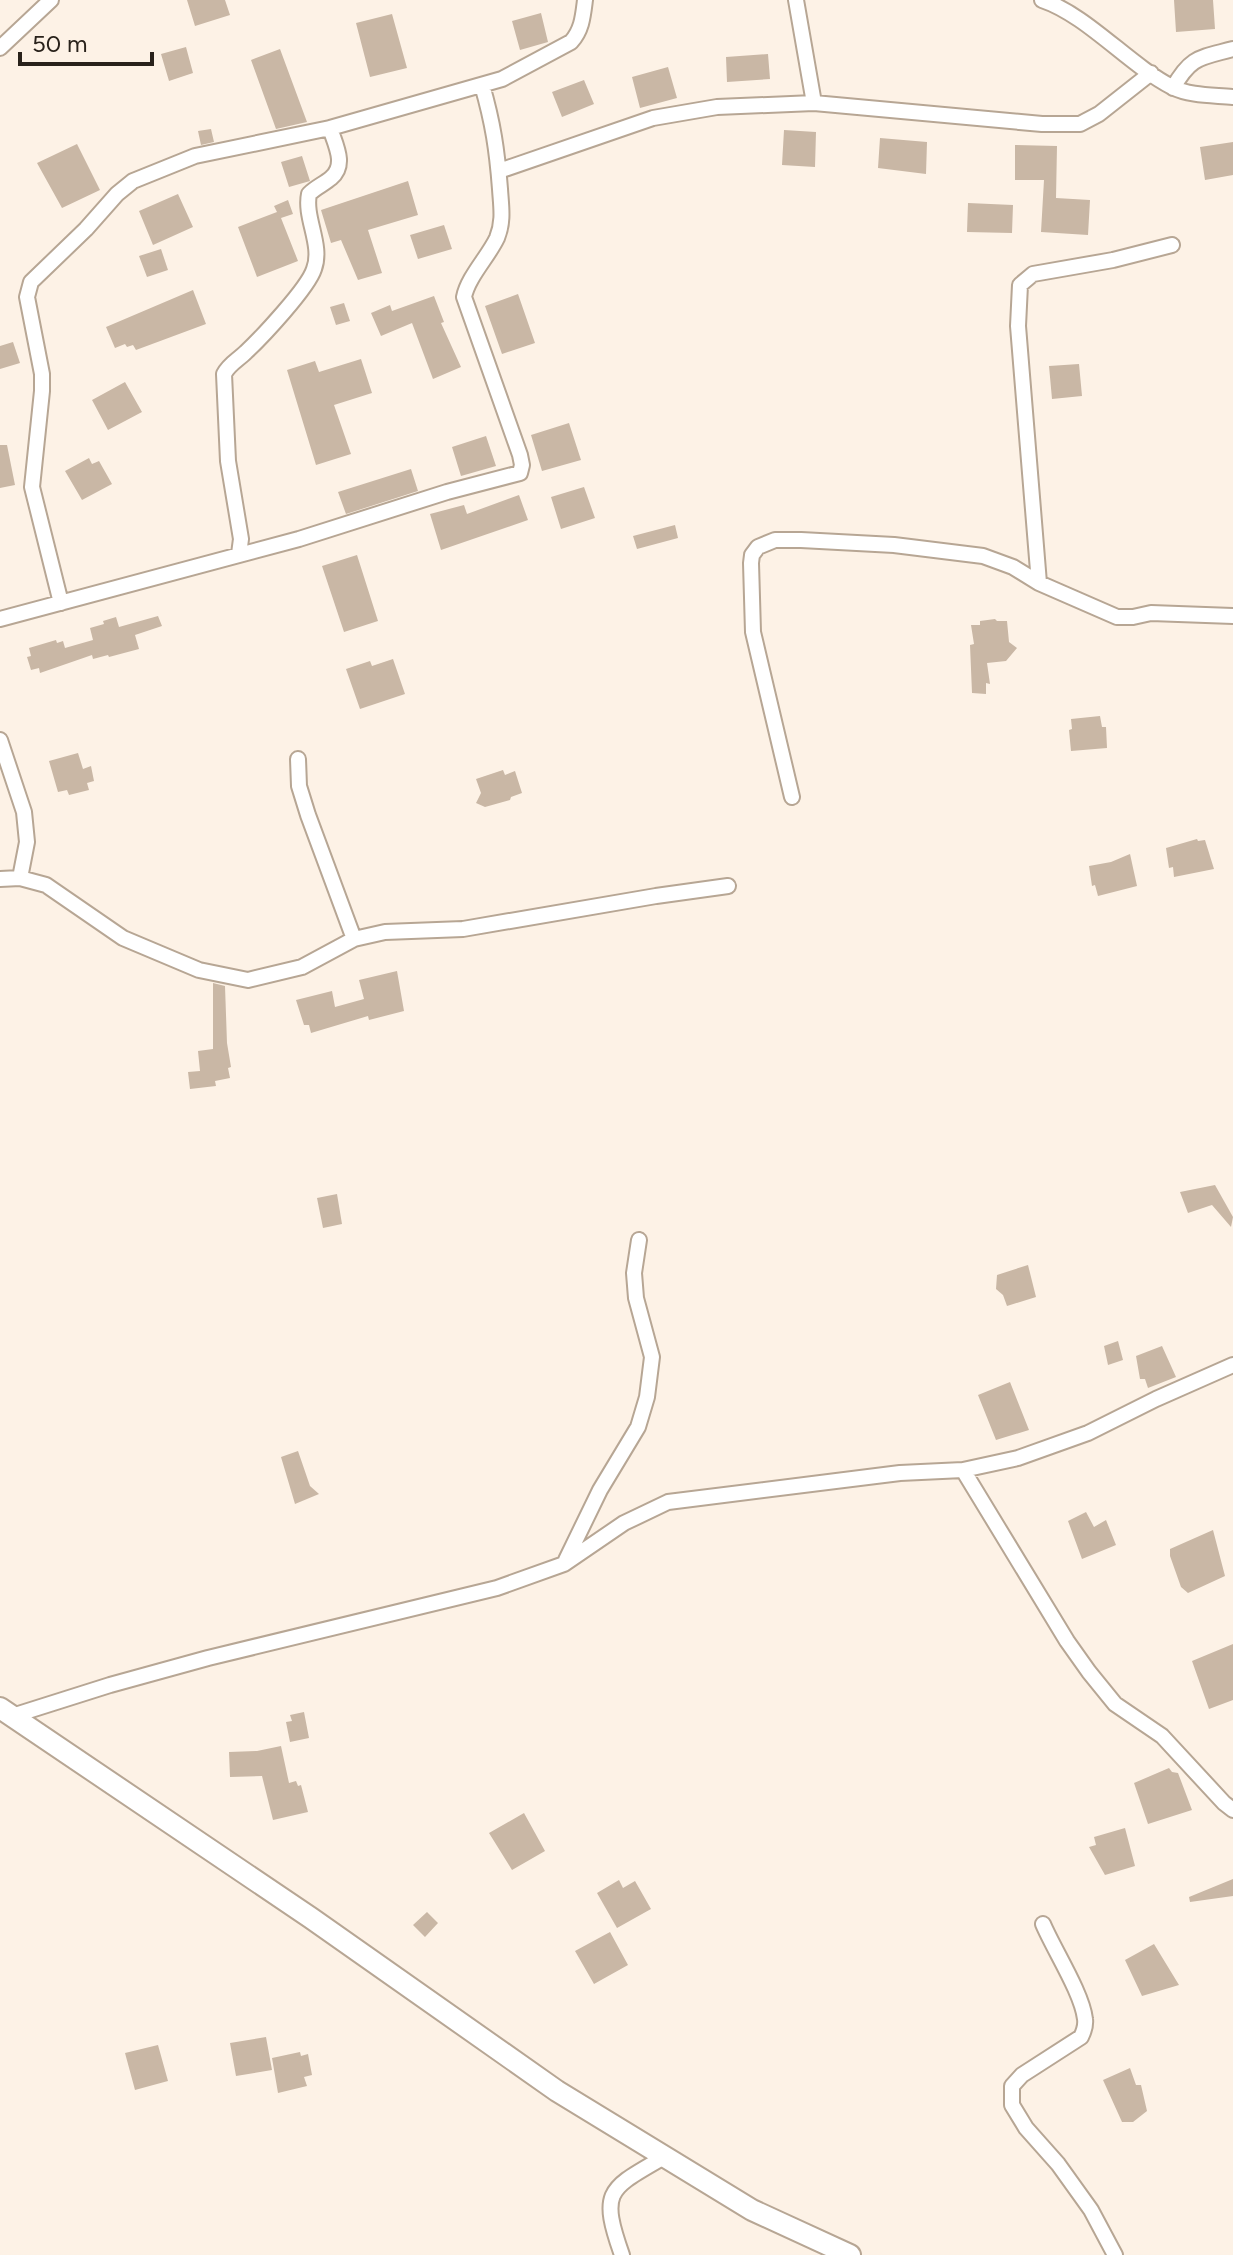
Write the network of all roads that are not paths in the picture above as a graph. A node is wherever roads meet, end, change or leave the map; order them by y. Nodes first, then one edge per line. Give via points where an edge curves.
1 (51, 0) edge
2 (585, 0) edge
3 (796, 0) edge
4 (1042, 0) edge
5 (0, 48) edge
6 (1233, 49) edge
7 (1151, 73) junction
8 (482, 85) junction
9 (1173, 88) junction
10 (1233, 97) edge
11 (814, 103) junction
12 (330, 128) junction
13 (499, 171) junction
14 (1172, 245) dead end
15 (239, 554) junction
16 (1039, 583) junction
17 (61, 603) junction
18 (1233, 616) edge
19 (0, 619) edge
20 (0, 740) edge
21 (298, 759) dead end
22 (792, 797) dead end
23 (20, 878) junction
24 (0, 879) edge
25 (728, 886) dead end
26 (354, 939) junction
27 (639, 1240) dead end
28 (1233, 1365) edge
29 (963, 1470) junction
30 (564, 1564) junction
31 (6, 1712) edge
32 (1233, 1810) edge
33 (1043, 1924) dead end
34 (664, 2157) junction
35 (622, 2255) edge
36 (850, 2255) edge
37 (1115, 2255) edge

1 - 5 street
2 - 8 street via 582,24 571,42
3 - 11 street
4 - 7 street
6 - 9 street via 1186,66
7 - 9 street
7 - 11 street via 1080,124
8 - 12 street
8 - 13 street
9 - 10 street
11 - 13 street via 717,107 653,118
12 - 15 street via 339,167 309,194 307,203 314,270 273,325 224,374
12 - 17 street via 195,156 133,181 31,282 27,297 42,374 32,487
13 - 15 street via 503,217 498,236 464,297 520,455 520,473
14 - 16 street via 1033,274 1020,285 1018,326
15 - 17 street
16 - 18 street via 1117,617
16 - 22 street via 1013,567 968,554 830,541 775,540 758,547 751,563 753,632
17 - 19 street
20 - 23 street via 24,812 27,842
21 - 26 street via 308,815
23 - 24 street
23 - 26 street via 46,885 123,938 199,970 248,980 302,967
25 - 26 street via 463,929 385,932
27 - 30 street via 636,1298 652,1357 647,1397 638,1427
28 - 29 street via 1088,1433 1018,1458
29 - 30 street via 668,1502 624,1523
29 - 32 street via 1098,1683 1115,1704 1162,1736
30 - 31 street via 497,1588
31 - 34 street via 557,2091
33 - 37 street via 1077,1995 1085,2029 1081,2037 1022,2075 1012,2086 1012,2105 1091,2210
34 - 35 street via 622,2182 610,2202 609,2218
34 - 36 street via 752,2210

